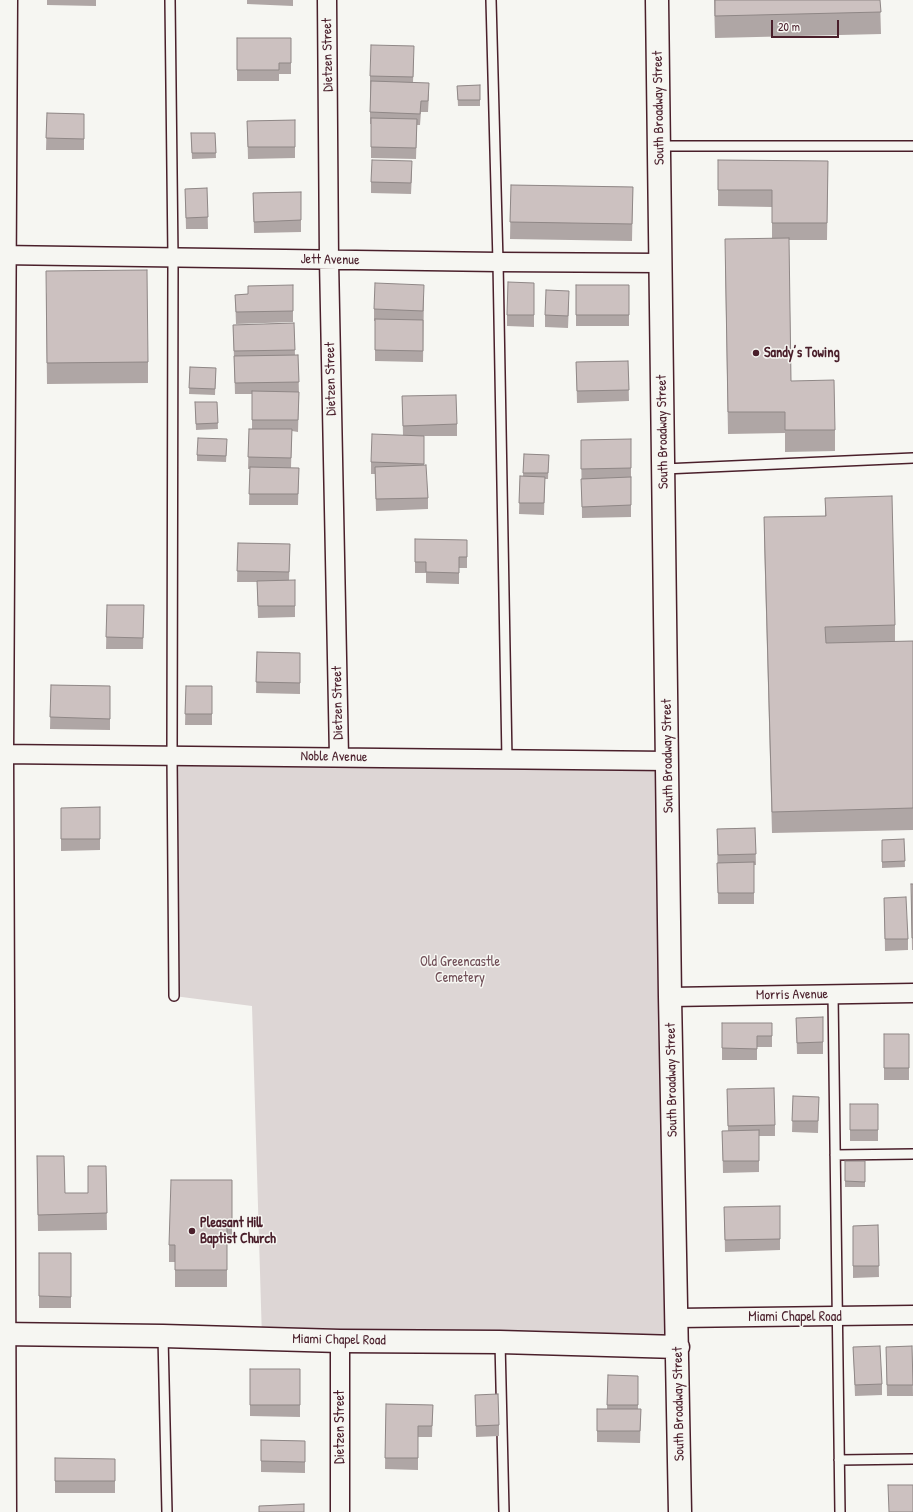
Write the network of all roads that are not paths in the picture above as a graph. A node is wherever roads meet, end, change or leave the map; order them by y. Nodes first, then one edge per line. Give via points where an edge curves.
1 (8, 0) edge
2 (170, 0) edge
3 (327, 0) edge
4 (491, 0) edge
5 (657, 0) edge
6 (659, 146) junction
7 (913, 146) edge
8 (3, 255) edge
9 (173, 257) junction
10 (329, 260) junction
11 (498, 262) junction
12 (660, 263) junction
13 (913, 458) edge
14 (664, 469) junction
15 (2, 754) edge
16 (172, 756) junction
17 (339, 757) junction
18 (507, 760) junction
19 (668, 761) junction
20 (913, 993) edge
21 (833, 994) junction
22 (174, 996) dead end
23 (670, 997) junction
24 (913, 1154) edge
25 (835, 1155) junction
26 (913, 1316) edge
27 (837, 1317) junction
28 (677, 1318) junction
29 (3, 1334) edge
30 (163, 1336) junction
31 (340, 1341) junction
32 (500, 1342) junction
33 (678, 1347) junction
34 (913, 1459) edge
35 (839, 1460) junction
36 (6, 1512) edge
37 (167, 1512) edge
38 (340, 1512) edge
39 (504, 1512) edge
40 (680, 1512) edge
41 (840, 1512) edge

1 - 8 street
2 - 9 lane
3 - 10 street, Dietzen Street
4 - 11 lane
5 - 6 street, South Broadway Street
6 - 7 lane
6 - 12 street, South Broadway Street
8 - 9 street, Jett Avenue
8 - 15 street
9 - 10 street, Jett Avenue
9 - 16 lane
10 - 11 street, Jett Avenue
10 - 17 street, Dietzen Street
11 - 12 street, Jett Avenue
11 - 18 lane
12 - 14 street, South Broadway Street
13 - 14 lane
14 - 19 street, South Broadway Street
15 - 16 street, Noble Avenue
15 - 29 street
16 - 17 street, Noble Avenue
16 - 22 lane
17 - 18 street, Noble Avenue
18 - 19 street, Noble Avenue
19 - 23 street, South Broadway Street
20 - 21 street, Morris Avenue
21 - 23 street, Morris Avenue
21 - 25 lane
23 - 28 street, South Broadway Street
24 - 25 lane
25 - 27 lane
26 - 27 street, Miami Chapel Road
27 - 28 street, Miami Chapel Road
27 - 35 lane
28 - 33 street, South Broadway Street
29 - 30 street, Miami Chapel Road
29 - 36 street
30 - 31 street, Miami Chapel Road
30 - 37 lane
31 - 32 street, Miami Chapel Road
31 - 38 street, Dietzen Street
32 - 33 street, Miami Chapel Road
32 - 39 lane
33 - 40 street, South Broadway Street
34 - 35 lane
35 - 41 lane

